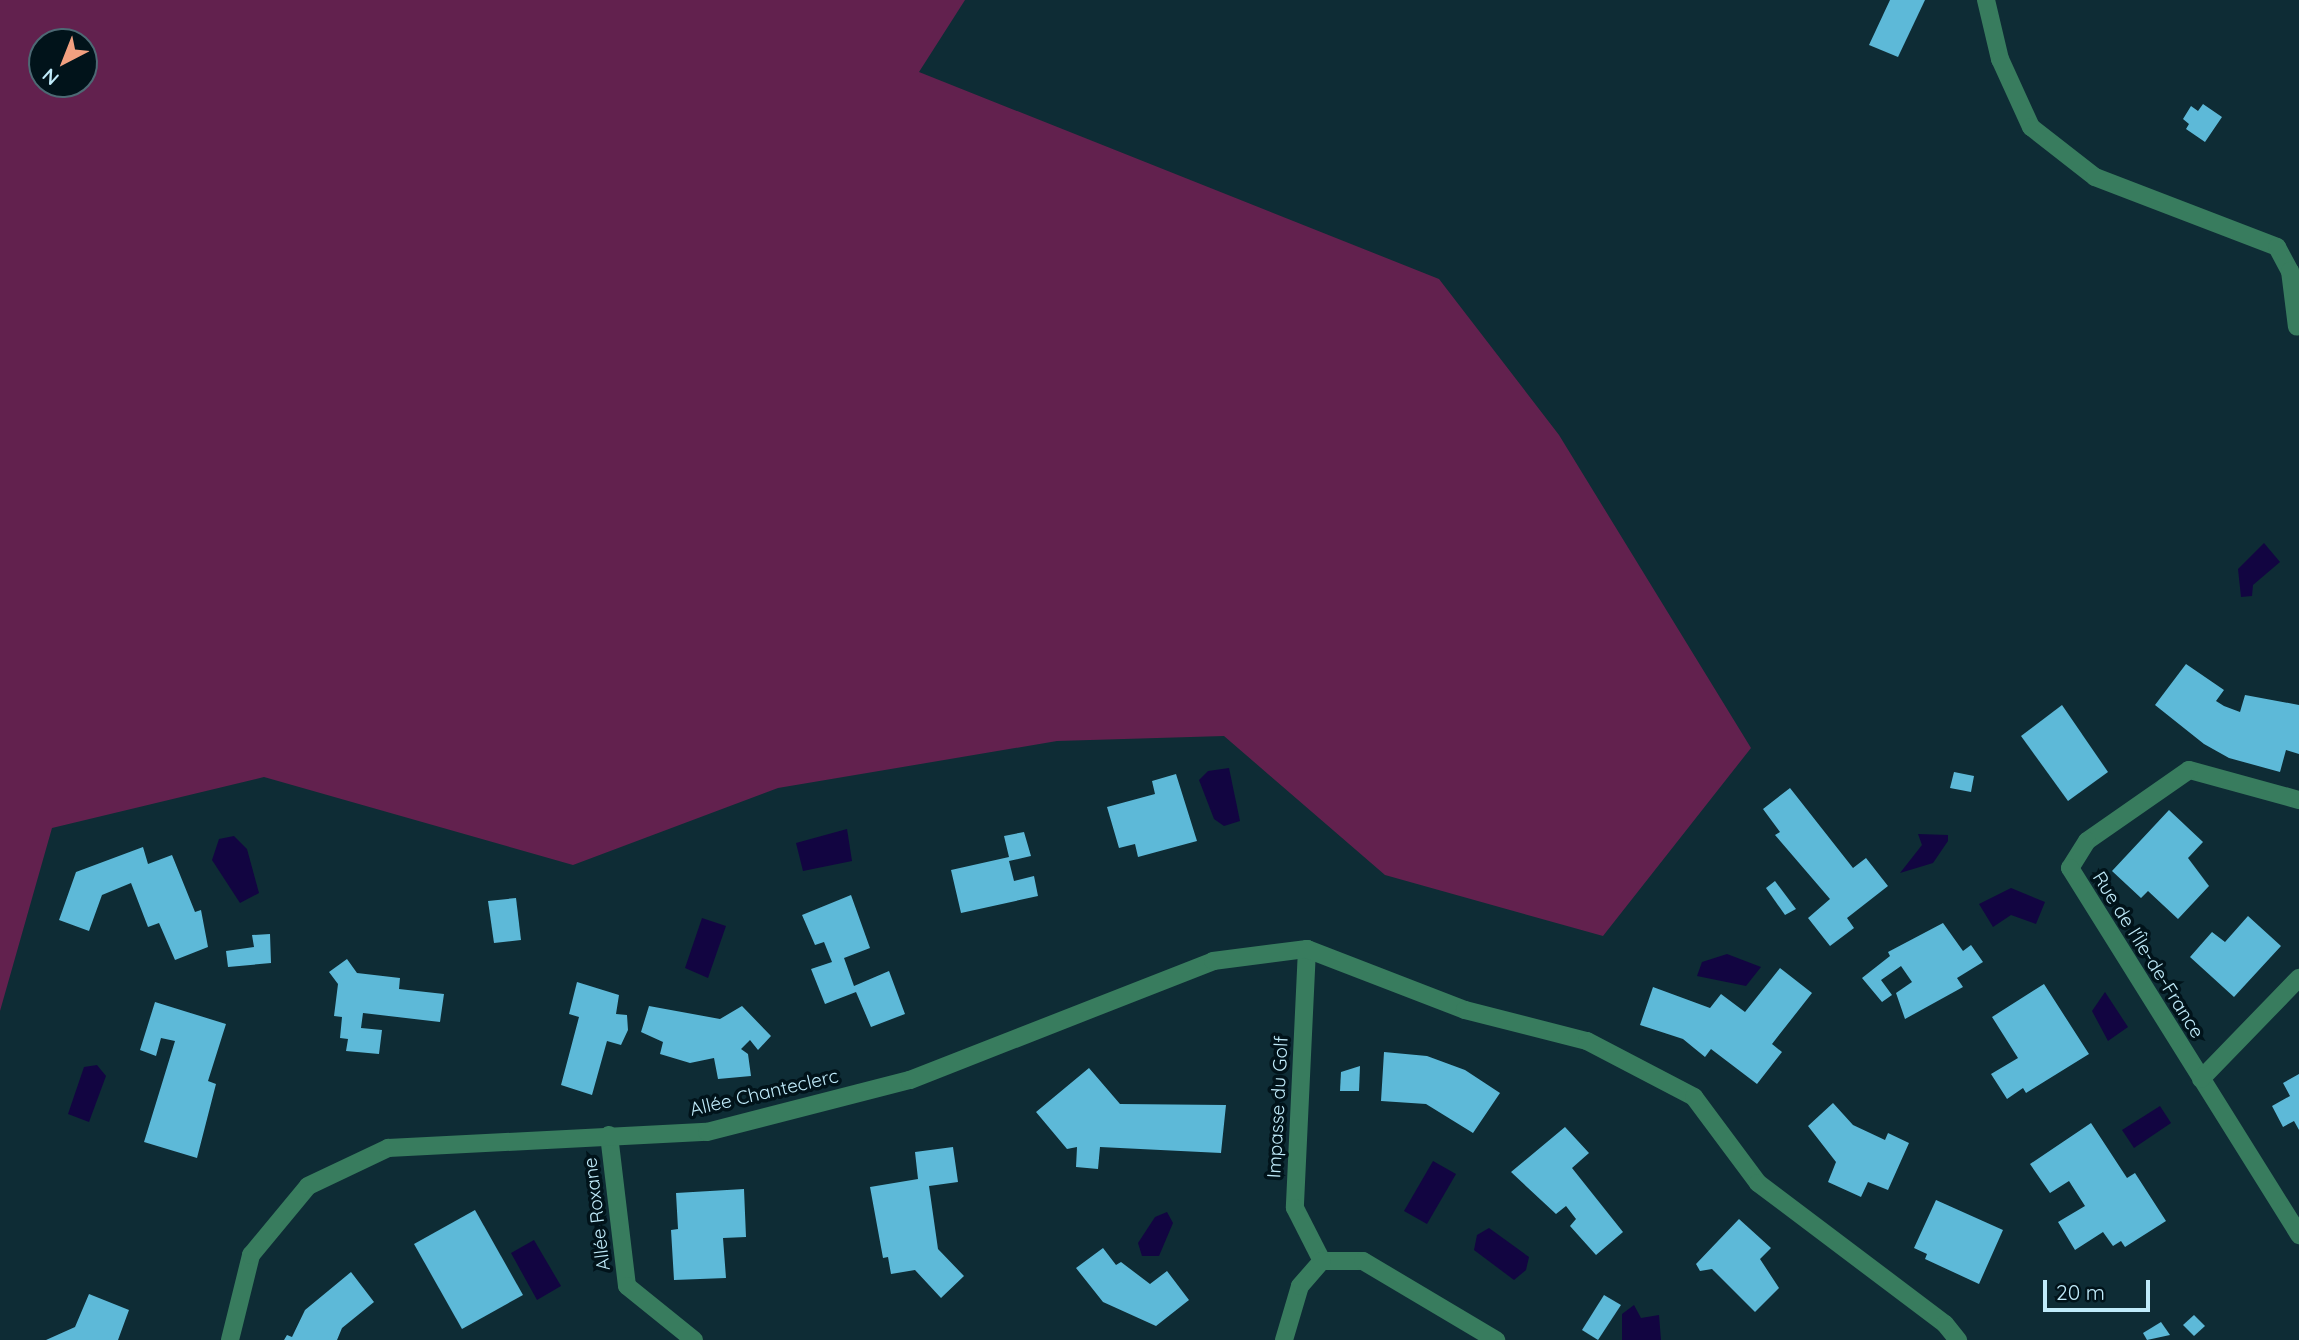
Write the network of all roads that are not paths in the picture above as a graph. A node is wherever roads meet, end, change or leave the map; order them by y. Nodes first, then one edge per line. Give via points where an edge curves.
1 (1986, 0) edge
2 (2297, 327) dead end
3 (2299, 800) edge
4 (1307, 949) junction
5 (2299, 978) edge
6 (2201, 1079) junction
7 (609, 1135) junction
8 (2299, 1235) edge
9 (1322, 1261) junction
10 (230, 1340) edge
11 (694, 1340) edge
12 (1284, 1340) edge
13 (1496, 1340) edge
14 (1958, 1340) edge

1 - 2 street via 2000,59 2031,127 2095,177 2277,247 2290,271
3 - 6 street, Rue de l'Île-de-France via 2189,770 2087,841 2070,869
4 - 7 street, Allée Chanteclerc via 1213,961 910,1080 707,1132
4 - 9 street, Impasse du Golf via 1295,1208
4 - 14 street via 1465,1010 1587,1041 1695,1097 1758,1183 1945,1324
5 - 6 street, Rue de l'Île-de-France
6 - 8 street, Rue de l'Île-de-France
7 - 10 street, Allée Chanteclerc via 388,1148 309,1186 251,1255
7 - 11 street, Allée Roxane via 626,1286
9 - 12 street via 1300,1286
9 - 13 street via 1363,1261

